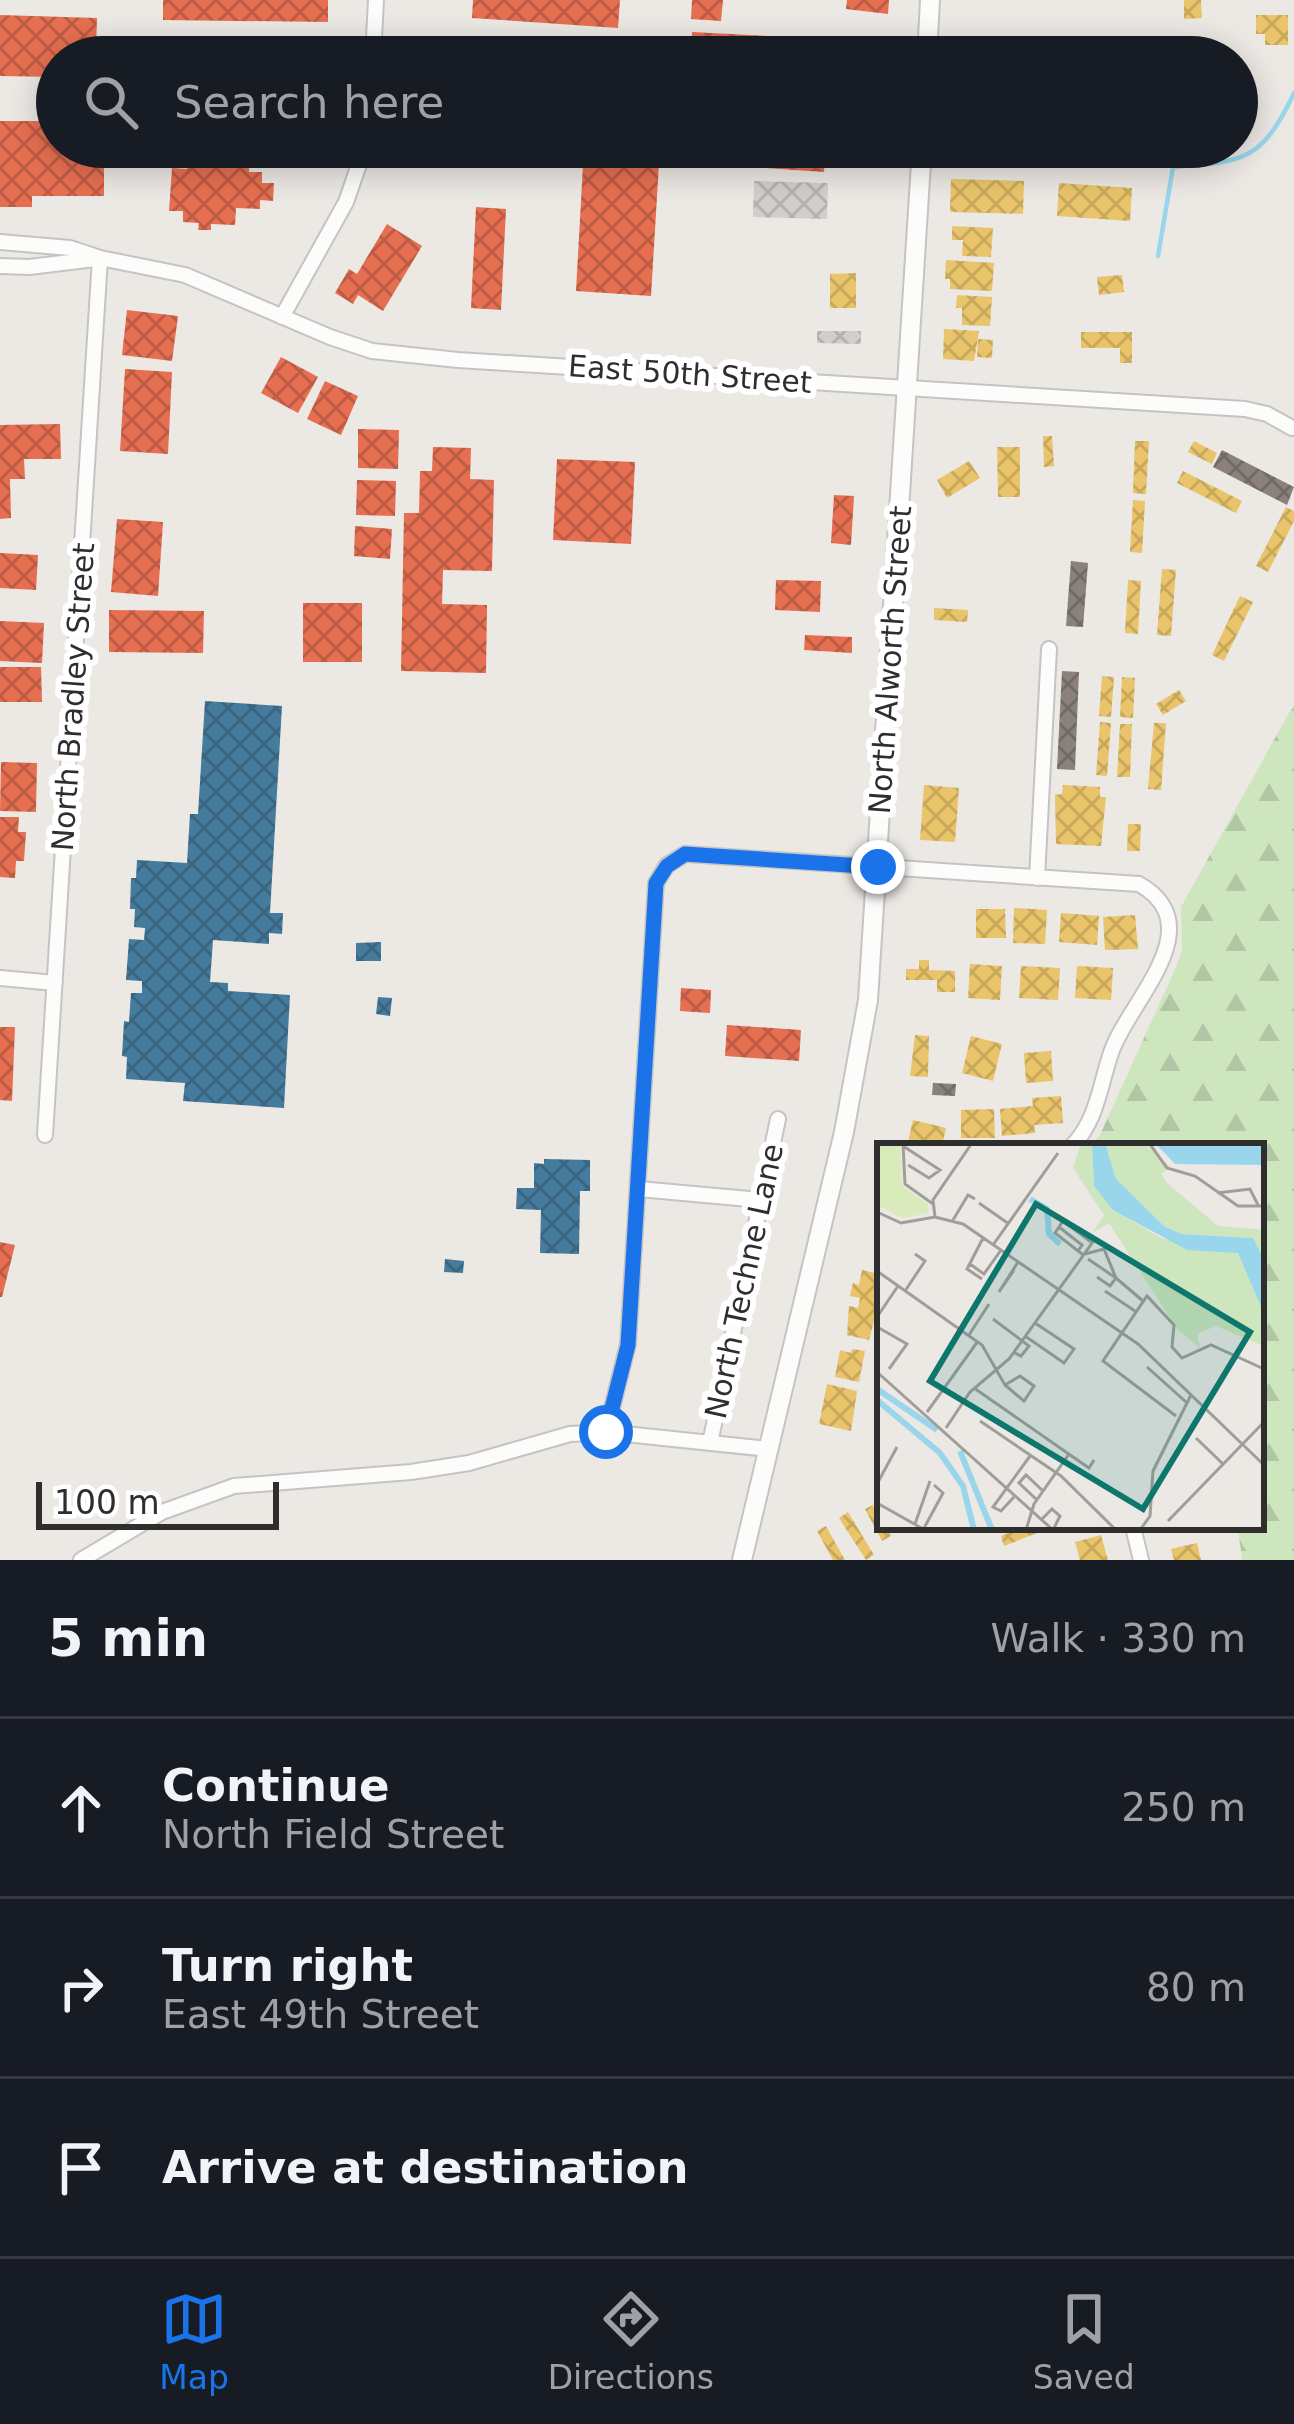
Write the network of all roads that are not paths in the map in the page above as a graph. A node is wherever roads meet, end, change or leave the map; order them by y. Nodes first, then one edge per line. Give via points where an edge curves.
1 (376, 0) edge
2 (930, 0) edge
3 (374, 36) edge
4 (928, 36) edge
5 (358, 168) edge
6 (921, 168) edge
7 (0, 242) edge
8 (100, 258) junction
9 (0, 266) edge
10 (282, 316) junction
11 (908, 388) junction
12 (1292, 428) edge
13 (1049, 649) dead end
14 (878, 867) junction
15 (1037, 878) junction
16 (0, 978) edge
17 (55, 983) junction
18 (778, 1119) dead end
19 (45, 1135) dead end
20 (1074, 1143) edge
21 (639, 1189) junction
22 (760, 1200) junction
23 (606, 1432) junction
24 (710, 1443) junction
25 (768, 1449) junction
26 (1134, 1530) edge
27 (81, 1560) edge
28 (742, 1560) edge
29 (1141, 1560) edge

1 - 3 street
2 - 4 street
5 - 10 street
6 - 11 street, North Alworth Street
7 - 8 street, East 50th Street
8 - 9 street, East 50th Street
8 - 10 street, East 50th Street via 185,275
8 - 17 street, North Bradley Street
10 - 11 street, East 50th Street via 372,351
11 - 12 street, East 50th Street via 1245,409
11 - 14 street, North Alworth Street
13 - 15 street
14 - 15 street
14 - 21 street via 685,854 667,866 656,883
14 - 25 street, North Alworth Street via 857,1068
15 - 20 street via 1139,884 1167,910 1164,961 1123,1028
16 - 17 street
17 - 19 street, North Bradley Street
18 - 22 street, North Techne Lane
21 - 22 street
21 - 23 street via 628,1345
22 - 24 street, North Techne Lane
23 - 24 street
23 - 27 street via 570,1433 411,1472 234,1486 162,1512
24 - 25 street
25 - 28 street, North Alworth Street
26 - 29 street

